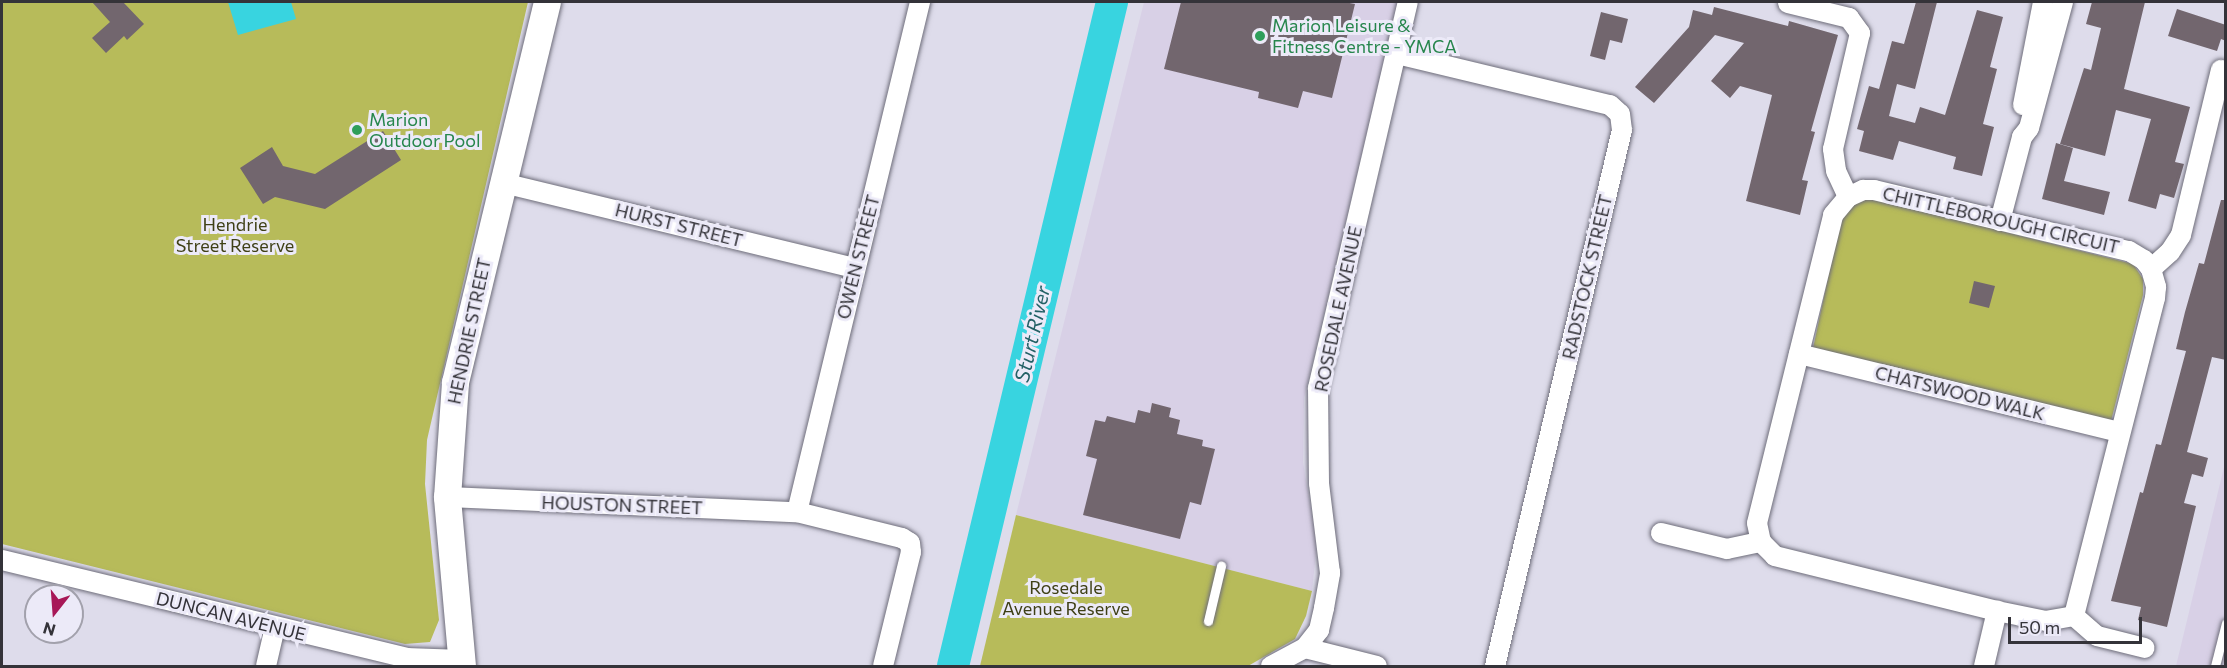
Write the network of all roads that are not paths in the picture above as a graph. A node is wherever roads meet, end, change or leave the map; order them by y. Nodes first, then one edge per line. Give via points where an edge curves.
1 (547, 2) edge
2 (920, 2) edge
3 (1408, 2) edge
4 (2043, 2) edge
5 (2063, 2) edge
6 (1788, 3) dead end
7 (1397, 54) junction
8 (2221, 70) dead end
9 (2022, 137) junction
10 (503, 183) junction
11 (1848, 197) junction
12 (2000, 221) junction
13 (855, 268) junction
14 (2151, 269) junction
15 (1799, 354) junction
16 (2120, 432) junction
17 (447, 497) junction
18 (797, 512) junction
19 (1661, 533) dead end
20 (1761, 542) junction
21 (2, 560) edge
22 (1221, 566) dead end
23 (1997, 611) junction
24 (2074, 616) junction
25 (1208, 621) dead end
26 (2226, 623) edge
27 (275, 627) junction
28 (1305, 648) junction
29 (2145, 648) dead end
30 (462, 663) edge
31 (266, 666) edge
32 (883, 666) edge
33 (1270, 666) edge
34 (1377, 666) edge
35 (1495, 666) edge
36 (1984, 666) edge
37 (2215, 666) edge

1 - 10 street, HENDRIE STREET
2 - 13 street, OWEN STREET
3 - 7 street, ROSEDALE AVENUE
4 - 9 street via 2019,124
5 - 9 street via 2029,128
6 - 11 street via 1849,18 1860,33 1833,149 1836,171
7 - 28 street, ROSEDALE AVENUE via 1318,388 1319,483 1330,573 1318,630
7 - 35 street, RADSTOCK STREET via 1610,105 1620,114 1622,130
8 - 14 street via 2181,235
9 - 12 street
10 - 13 street, HURST STREET
10 - 17 street, HENDRIE STREET via 455,382
11 - 12 street, CHITTLEBOROUGH CIRCUIT via 1874,190
11 - 15 street via 1833,215
12 - 14 street, CHITTLEBOROUGH CIRCUIT via 2129,251
13 - 18 street, OWEN STREET
14 - 16 street via 2155,298
15 - 16 street, CHATSWOOD WALK
15 - 20 street via 1757,523
16 - 24 street
17 - 18 street, HOUSTON STREET
17 - 30 street, HENDRIE STREET
18 - 32 street, HOUSTON STREET via 910,543
19 - 20 street via 1727,549
20 - 23 street via 1774,556
21 - 27 street, DUNCAN AVENUE
22 - 25 lane
23 - 24 street via 2046,621
23 - 36 street
24 - 29 street via 2097,636
26 - 37 lane
27 - 30 street, DUNCAN AVENUE via 406,658
27 - 31 street
28 - 33 street
28 - 34 street

